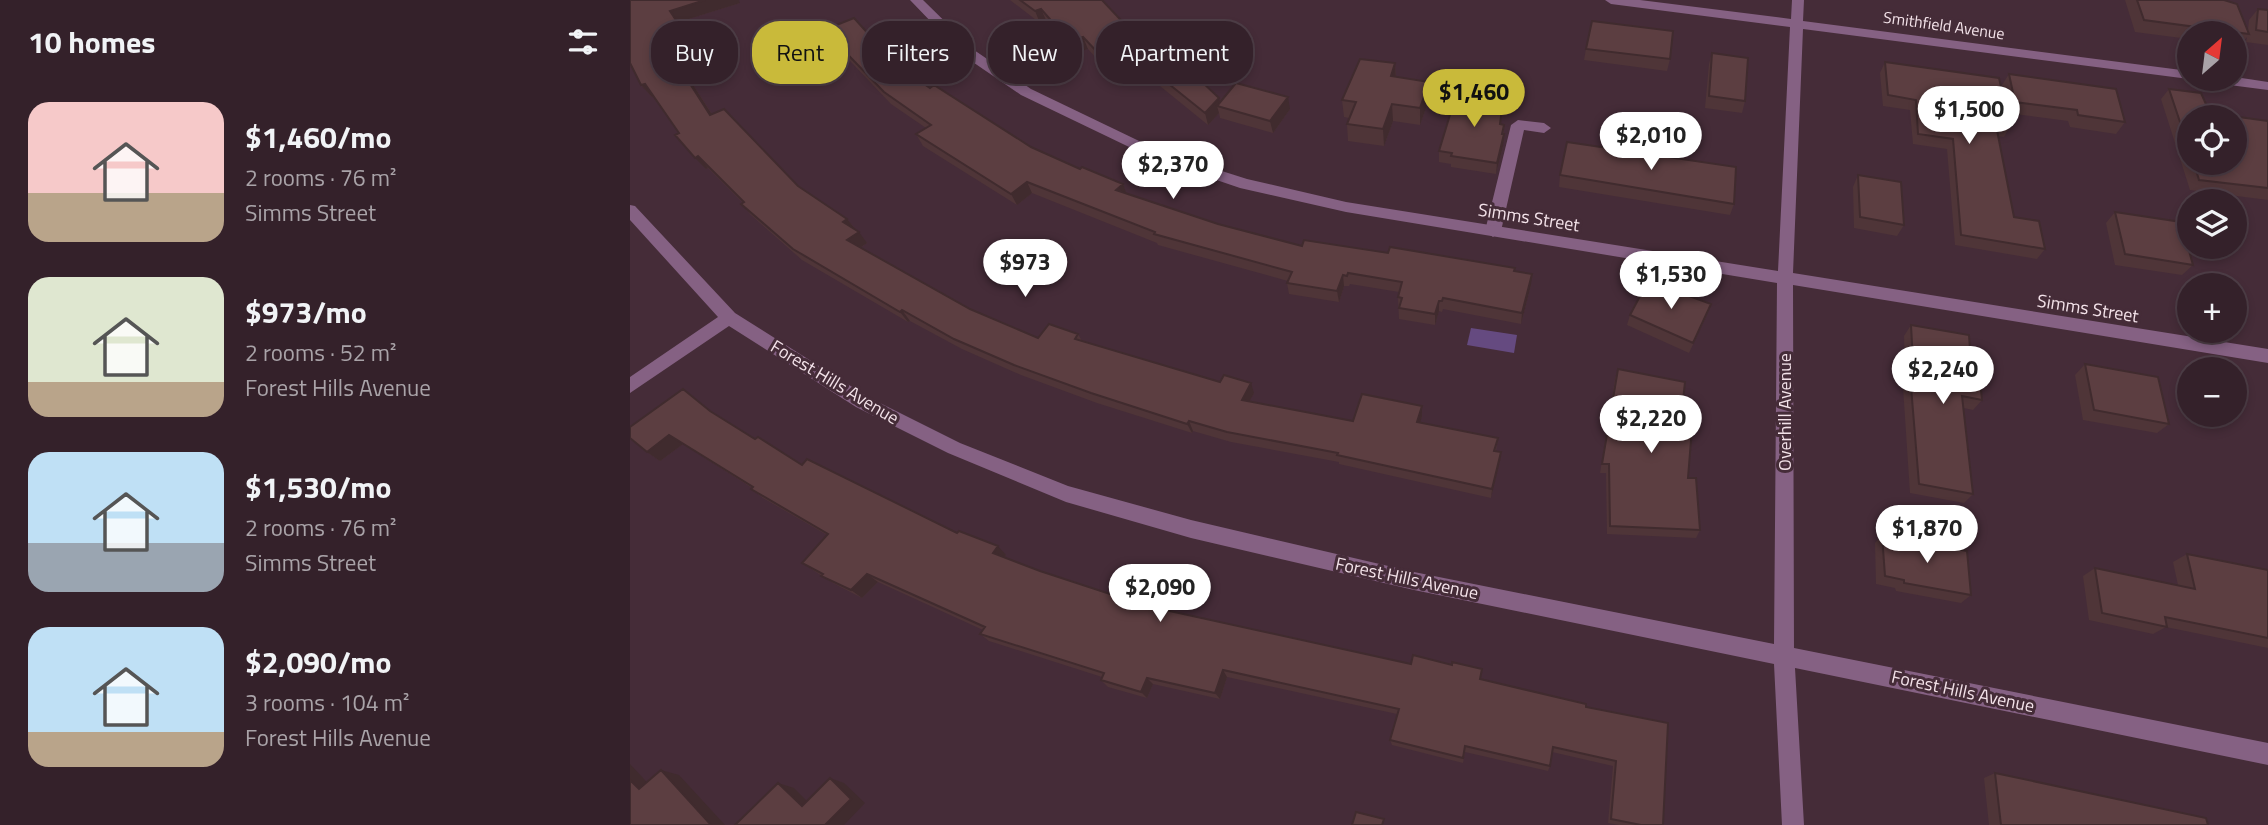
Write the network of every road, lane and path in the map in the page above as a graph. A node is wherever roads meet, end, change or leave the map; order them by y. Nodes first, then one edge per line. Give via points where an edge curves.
1 (916, 0) edge
2 (1611, 0) edge
3 (1798, 0) edge
4 (1796, 23) junction
5 (2177, 73) edge
6 (2247, 83) edge
7 (2268, 86) edge
8 (1544, 128) dead end
9 (630, 210) edge
10 (1493, 231) junction
11 (1785, 279) junction
12 (729, 318) junction
13 (2268, 356) edge
14 (630, 386) edge
15 (1784, 654) junction
16 (2268, 754) edge
17 (1793, 825) edge

1 - 10 street, Simms Street via 969,53 1026,92 1157,155 1258,187 1346,207
2 - 4 street, Smithfield Avenue
3 - 4 street, Overhill Avenue
4 - 5 street, Smithfield Avenue
4 - 11 street, Overhill Avenue
6 - 7 street
8 - 10 street via 1518,125
9 - 12 street, Forest Hills Avenue
10 - 11 street, Simms Street
11 - 13 street, Simms Street
11 - 15 street, Overhill Avenue
12 - 14 street
12 - 15 street, Forest Hills Avenue via 862,402 1066,494 1191,529 1414,581
15 - 16 street, Forest Hills Avenue
15 - 17 street, Overhill Avenue

